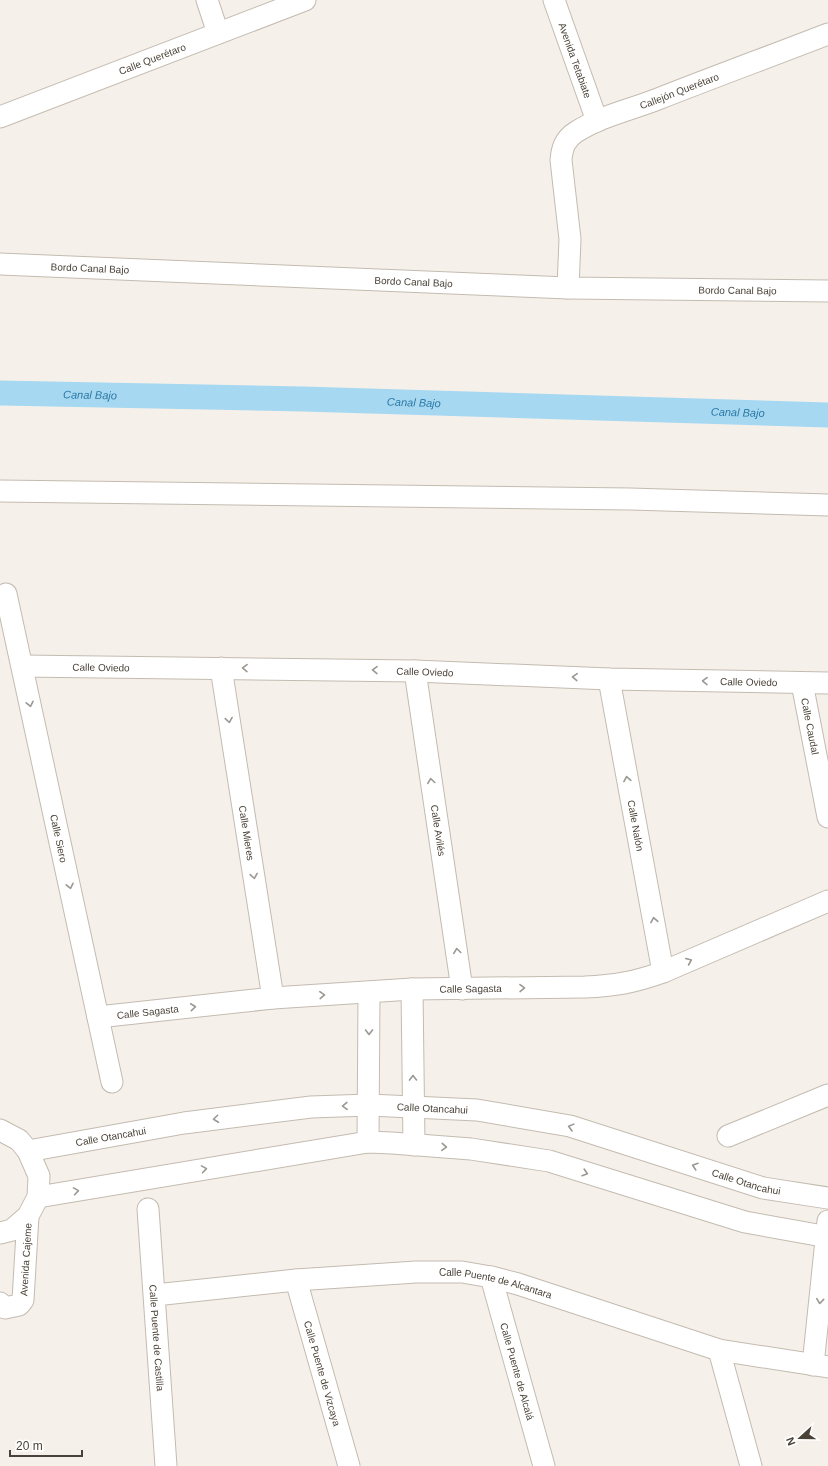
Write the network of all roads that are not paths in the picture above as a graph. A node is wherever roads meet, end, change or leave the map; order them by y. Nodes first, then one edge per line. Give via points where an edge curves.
1 (207, 0) edge
2 (305, 0) edge
3 (554, 0) edge
4 (218, 33) junction
5 (828, 34) edge
6 (0, 117) edge
7 (597, 121) junction
8 (0, 264) edge
9 (568, 288) junction
10 (828, 291) edge
11 (0, 491) edge
12 (828, 504) edge
13 (6, 594) dead end
14 (22, 666) junction
15 (221, 668) junction
16 (415, 670) junction
17 (609, 679) junction
18 (802, 683) junction
19 (828, 683) edge
20 (828, 817) edge
21 (828, 901) edge
22 (663, 972) junction
23 (412, 989) junction
24 (462, 989) junction
25 (369, 993) junction
26 (273, 998) junction
27 (98, 1018) junction
28 (112, 1082) dead end
29 (828, 1096) edge
30 (368, 1105) junction
31 (414, 1107) junction
32 (0, 1130) edge
33 (728, 1136) dead end
34 (368, 1142) junction
35 (414, 1145) junction
36 (28, 1151) junction
37 (38, 1197) junction
38 (828, 1198) edge
39 (148, 1209) dead end
40 (28, 1216) junction
41 (827, 1232) edge
42 (0, 1233) edge
43 (491, 1277) junction
44 (296, 1280) junction
45 (155, 1296) junction
46 (0, 1304) edge
47 (719, 1350) junction
48 (820, 1366) edge
49 (166, 1466) edge
50 (349, 1466) edge
51 (544, 1466) edge
52 (751, 1466) edge

1 - 4 street
2 - 4 street, Calle Querétaro
3 - 7 street, Avenida Tetabiate
4 - 6 street, Calle Querétaro
5 - 7 street, Callejón Querétaro
7 - 9 street, Callejón Querétaro via 567,140 561,150 560,160 570,239
8 - 9 street, Bordo Canal Bajo
9 - 10 street, Bordo Canal Bajo
11 - 12 street
13 - 14 street, Calle Siero
14 - 15 street, Calle Oviedo
14 -> 27 street, Calle Siero
16 -> 15 street, Calle Oviedo
15 -> 26 street, Calle Mieres
17 -> 16 street, Calle Oviedo
24 -> 16 street, Calle Avilés
18 -> 17 street, Calle Oviedo
22 -> 17 street, Calle Nalón
18 - 19 street, Calle Oviedo
18 - 20 street, Calle Caudal
22 -> 21 street, Calle Sagasta
24 -> 22 street, Calle Sagasta via 610,986 642,980
23 - 24 street, Calle Sagasta
23 - 25 street, Calle Sagasta
31 -> 23 street
26 -> 25 street, Calle Sagasta
25 -> 30 street
27 -> 26 street, Calle Sagasta
27 - 28 street, Calle Siero
29 - 33 street
30 - 31 street, Calle Otancahui
30 - 34 street
30 -> 36 street, Calle Otancahui via 311,1107 184,1123
31 - 35 street
38 -> 31 street, Calle Otancahui via 763,1188 570,1126 478,1110
32 - 36 street, Avenida Cajeme via 18,1140
34 - 35 street
37 -> 34 street
35 -> 41 street via 471,1149 549,1161 745,1222
36 - 37 street, Avenida Cajeme via 39,1176
37 - 40 street, Avenida Cajeme
39 - 45 street, Calle Puente de Castilla
40 - 42 street, Avenida Cajeme via 12,1230
40 - 46 street, Avenida Cajeme via 23,1300 19,1305 5,1308
41 -> 48 street
43 - 44 street, Calle Puente de Alcantara via 462,1272 416,1272
43 - 47 street, Calle Puente de Alcantara
43 - 51 street, Calle Puente de Alcalá
44 - 45 street, Calle Puente de Alcantara
44 - 50 street, Calle Puente de Vizcaya
45 - 49 street, Calle Puente de Castilla
47 - 48 street, Calle Puente de Alcantara
47 - 52 street

